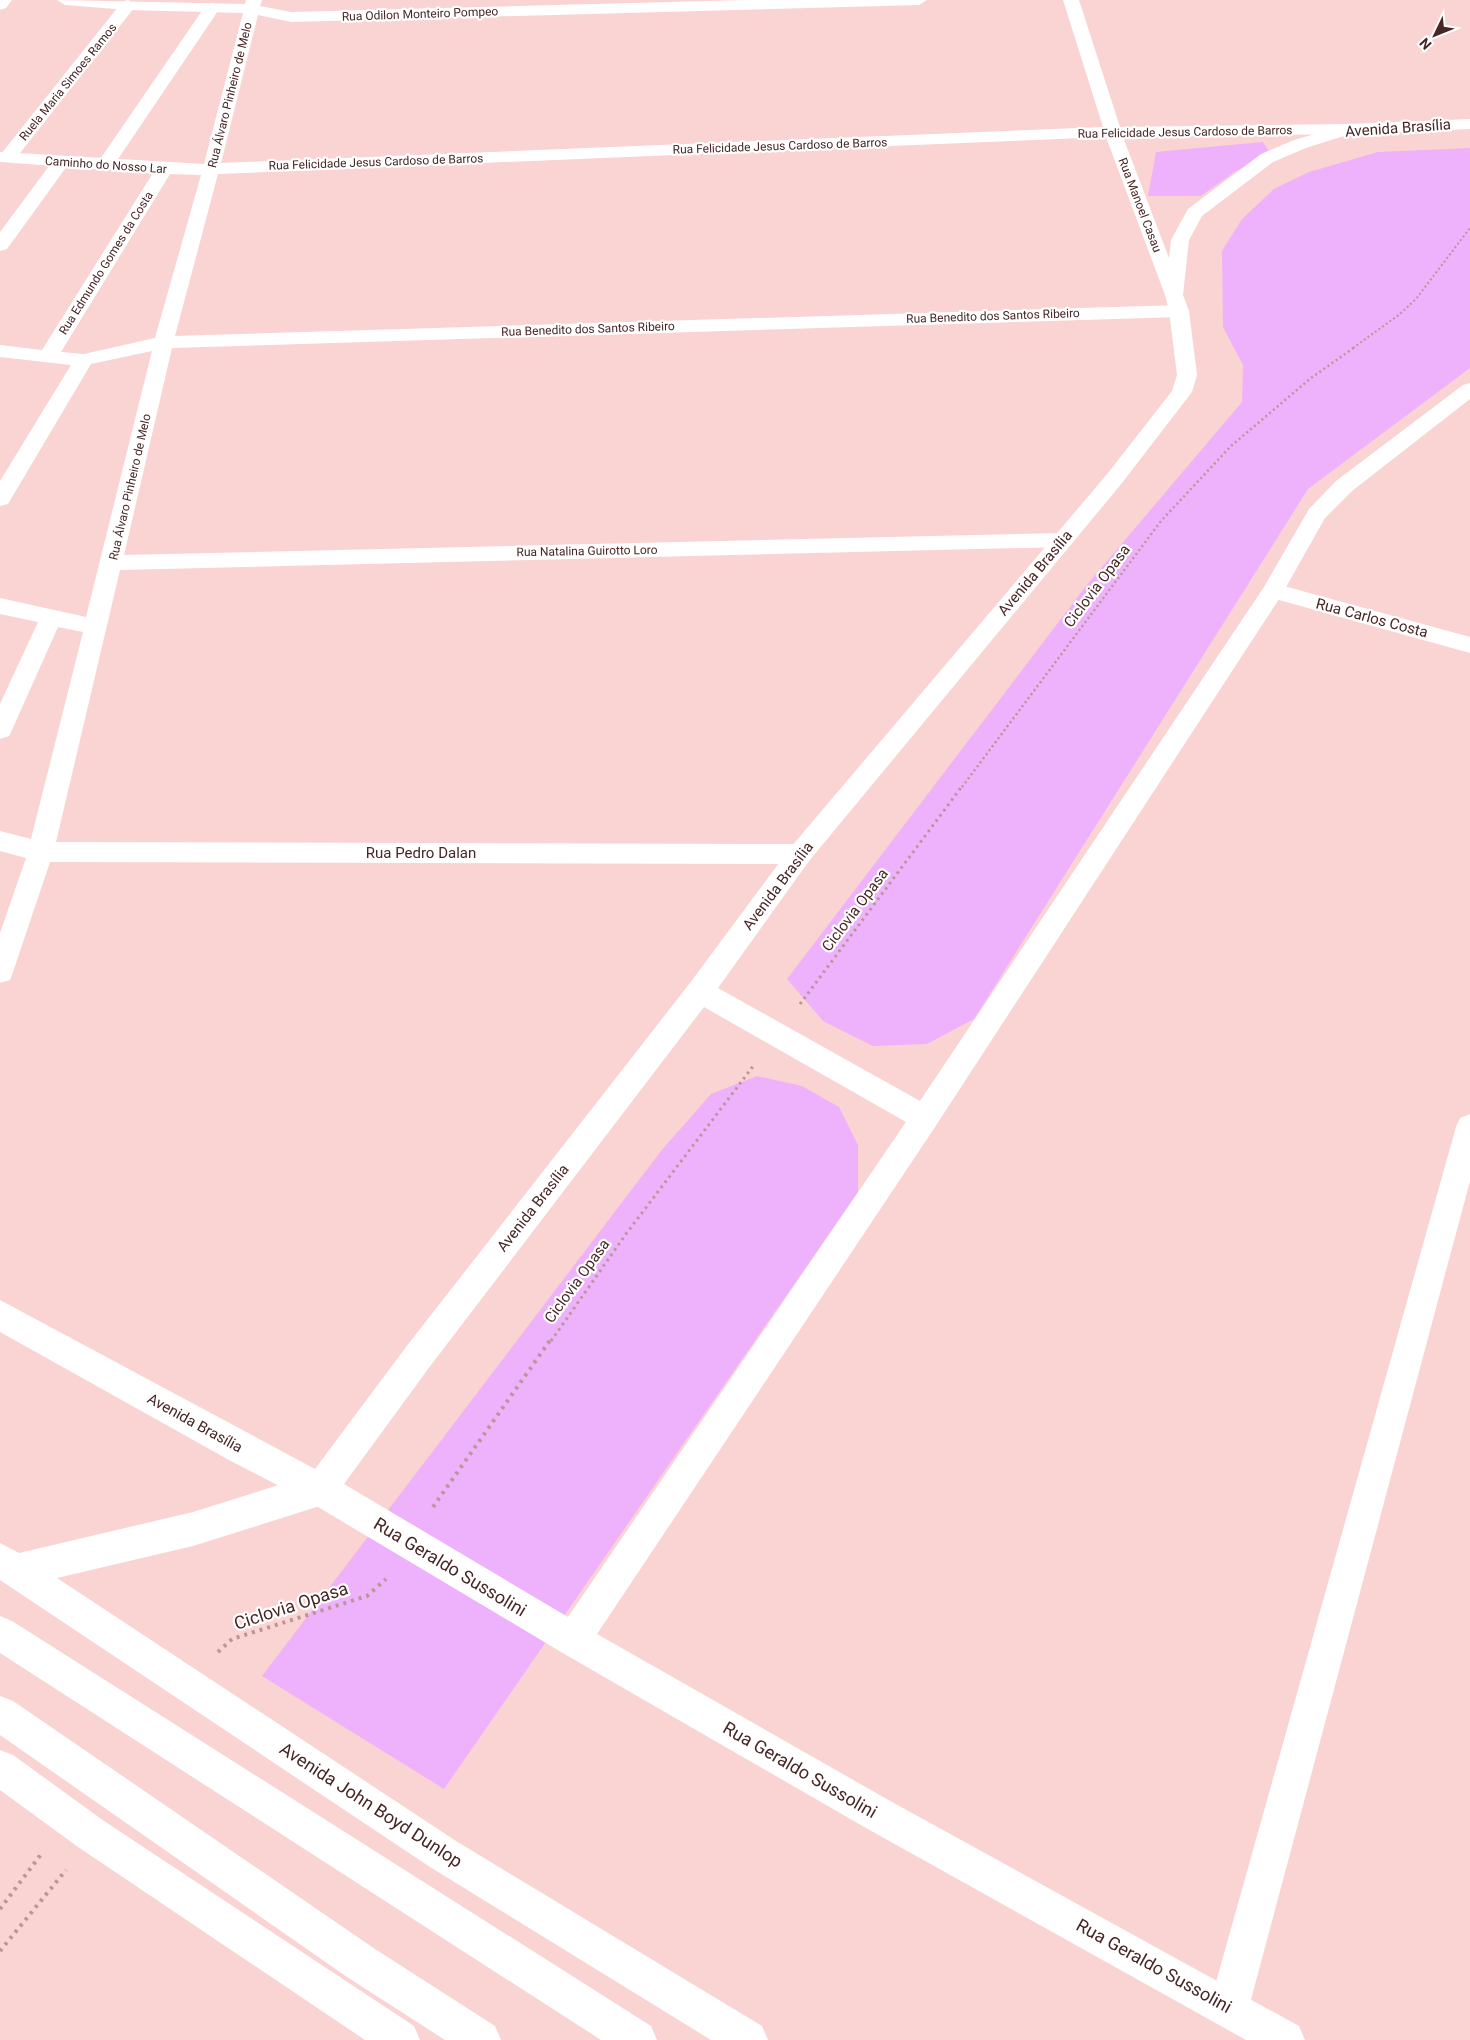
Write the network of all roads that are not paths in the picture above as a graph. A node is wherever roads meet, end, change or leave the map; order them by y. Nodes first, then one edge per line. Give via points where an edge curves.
1 (4, 0) edge
2 (65, 0) edge
3 (919, 0) edge
4 (1071, 0) edge
5 (85, 1) edge
6 (253, 4) edge
7 (0, 5) edge
8 (128, 6) junction
9 (212, 8) junction
10 (1470, 124) edge
11 (1350, 129) junction
12 (1113, 132) junction
13 (3, 158) edge
14 (61, 162) junction
15 (105, 165) junction
16 (164, 169) junction
17 (211, 169) junction
18 (0, 245) edge
19 (1176, 303) junction
20 (164, 342) junction
21 (0, 350) edge
22 (48, 356) junction
23 (84, 360) junction
24 (1470, 390) edge
25 (0, 499) edge
26 (1063, 540) junction
27 (112, 563) junction
28 (1273, 591) junction
29 (0, 606) edge
30 (51, 618) junction
31 (95, 627) junction
32 (1470, 645) edge
33 (5, 706) edge
34 (0, 730) edge
35 (0, 841) edge
36 (41, 852) junction
37 (800, 854) junction
38 (0, 972) edge
39 (700, 991) junction
40 (925, 1118) junction
41 (1470, 1127) edge
42 (0, 1315) edge
43 (320, 1490) junction
44 (9, 1565) edge
45 (0, 1634) edge
46 (573, 1640) junction
47 (0, 1714) edge
48 (0, 1768) edge
49 (1229, 2007) junction
50 (400, 2040) edge
51 (481, 2040) edge
52 (637, 2040) edge
53 (748, 2040) edge
54 (1286, 2040) edge

1 - 7 street
2 - 5 street, Rua Odilon Monteiro Pompeo
3 - 6 street, Rua Odilon Monteiro Pompeo via 292,17
4 - 12 street, Rua Manoel Casau
5 - 8 street, Rua Odilon Monteiro Pompeo
6 - 9 street, Rua Odilon Monteiro Pompeo
6 - 17 street, Rua Álvaro Pinheiro de Melo
8 - 9 street, Rua Odilon Monteiro Pompeo
8 - 13 street, Ruela Maria Simoes Ramos
9 - 15 street
10 - 11 street, Avenida Brasília
11 - 12 street, Rua Felicidade Jesus Cardoso de Barros
11 - 19 street, Avenida Brasília via 1267,158 1194,213 1180,240
12 - 17 street, Rua Felicidade Jesus Cardoso de Barros
12 - 19 street, Rua Manoel Casau
13 - 14 street, Caminho do Nosso Lar
14 - 15 street, Caminho do Nosso Lar
14 - 18 street
15 - 16 street, Caminho do Nosso Lar
16 - 17 street, Caminho do Nosso Lar
16 - 22 street, Rua Edmundo Gomes da Costa
17 - 20 street, Rua Álvaro Pinheiro de Melo
19 - 20 street, Rua Benedito dos Santos Ribeiro
19 - 26 street, Avenida Brasília via 1187,375 1182,392
20 - 23 street, Rua Benedito dos Santos Ribeiro
20 - 27 street, Rua Álvaro Pinheiro de Melo
21 - 22 street, Rua Benedito dos Santos Ribeiro
22 - 23 street, Rua Benedito dos Santos Ribeiro
23 - 25 street
24 - 28 street via 1344,486 1317,514
26 - 27 street, Rua Natalina Guirotto Loro
26 - 37 street, Avenida Brasília
27 - 31 street, Rua Álvaro Pinheiro de Melo
28 - 32 street, Rua Carlos Costa
28 - 40 street
29 - 30 street
30 - 31 street
30 - 33 street
31 - 36 street, Rua Álvaro Pinheiro de Melo
33 - 34 street
35 - 36 street, Rua Pedro Dalan
36 - 37 street, Rua Pedro Dalan
36 - 38 street, Rua Álvaro Pinheiro de Melo
37 - 39 street, Avenida Brasília
39 - 40 street
39 - 43 street, Avenida Brasília via 423,1350
40 - 46 street
41 - 49 street
42 - 43 street, Avenida Brasília
43 - 44 street via 194,1529
43 - 46 street, Rua Geraldo Sussolini
44 - 53 street, Avenida John Boyd Dunlop via 443,1854
45 - 52 street
46 - 49 street, Rua Geraldo Sussolini via 879,1815
47 - 51 street via 361,1963
48 - 50 street via 68,1818
49 - 54 street, Rua Geraldo Sussolini

